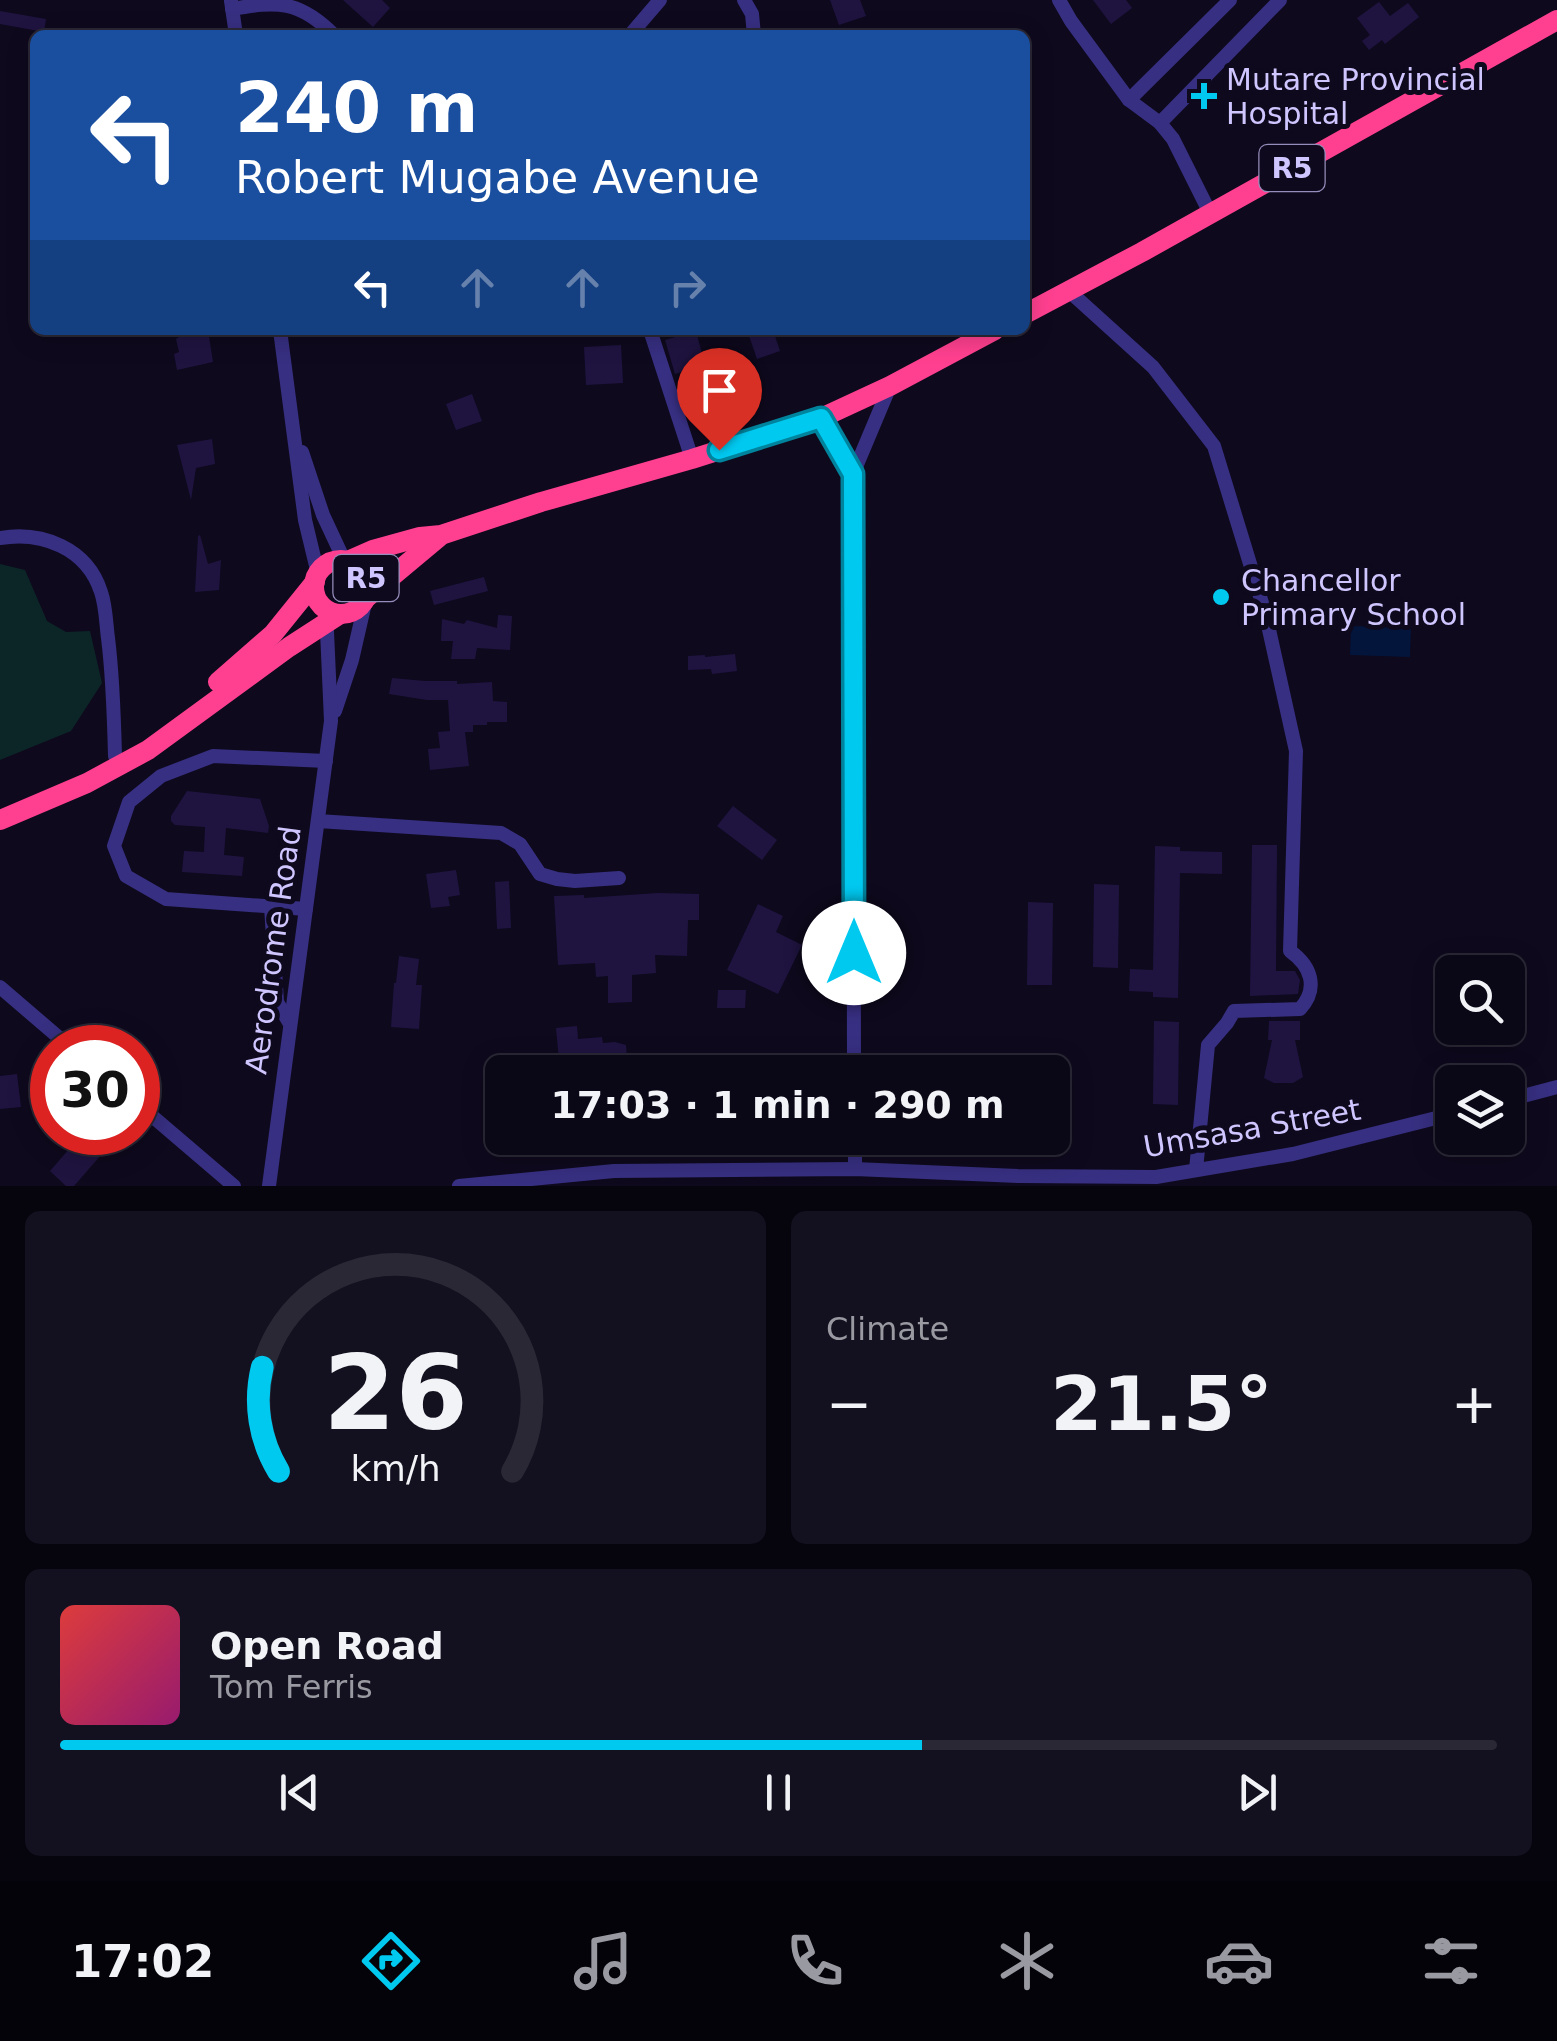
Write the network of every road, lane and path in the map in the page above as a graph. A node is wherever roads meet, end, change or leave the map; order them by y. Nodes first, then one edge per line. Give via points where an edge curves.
1 (660, 0) edge
2 (744, 0) edge
3 (1060, 0) edge
4 (1230, 0) edge
5 (1280, 0) edge
6 (231, 5) edge
7 (1557, 20) edge
8 (235, 30) edge
9 (329, 30) edge
10 (636, 30) edge
11 (754, 30) edge
12 (1130, 100) junction
13 (1160, 123) junction
14 (1210, 214) junction
15 (1069, 291) junction
16 (1030, 311) edge
17 (281, 335) edge
18 (652, 335) edge
19 (987, 335) edge
20 (890, 386) junction
21 (290, 414) junction
22 (821, 418) junction
23 (692, 459) junction
24 (853, 474) junction
25 (441, 535) junction
26 (0, 538) edge
27 (346, 561) junction
28 (316, 578) junction
29 (366, 598) junction
30 (331, 615) junction
31 (331, 721) junction
32 (114, 756) junction
33 (326, 762) junction
34 (0, 806) edge
35 (0, 820) edge
36 (318, 821) junction
37 (619, 878) dead end
38 (271, 906) junction
39 (306, 908) junction
40 (0, 988) edge
41 (44, 1025) edge
42 (290, 1025) junction
43 (854, 1055) edge
44 (1557, 1087) edge
45 (1525, 1095) edge
46 (1435, 1118) edge
47 (160, 1123) edge
48 (855, 1155) edge
49 (855, 1170) junction
50 (1196, 1170) junction
51 (1018, 1181) edge
52 (234, 1186) edge
53 (269, 1186) edge
54 (459, 1186) edge

1 - 10 street
2 - 11 street
3 - 12 street
4 - 12 street
5 - 13 street
6 - 8 street
6 - 9 street via 272,2 298,9
7 - 14 highway, R5
12 - 13 street
13 - 14 street
14 - 15 highway, R5
15 - 16 highway, R5
15 - 50 street via 1153,367 1214,446 1266,616 1296,751 1290,951 1308,972 1310,999 1300,1009 1234,1011 1208,1046
17 - 21 street
18 - 23 street
19 - 20 highway, R5
20 - 22 highway, R5
20 - 24 street
21 - 27 street via 322,515
21 - 28 street
22 - 23 highway, R5
22 - 24 street
23 - 25 highway, R5
24 - 43 street
25 - 27 highway, R5
25 - 29 highway, R5
26 - 32 street via 56,542 84,561 101,592 114,686
27 - 28 highway, R5 via 329,564
27 - 29 highway, R5 via 367,580
28 - 30 highway, R5 via 316,597
28 - 32 highway, R5 via 249,656
29 - 30 highway, R5 via 358,609
29 - 31 street, Aerodrome Road
30 - 31 street, Aerodrome Road
30 - 35 highway, R5 via 148,750
31 - 33 street, Aerodrome Road
32 - 34 highway, R5
33 - 36 street, Aerodrome Road
33 - 38 street via 213,756 160,776 129,802 114,846 126,876 166,898
36 - 37 street via 501,833 520,844 540,874 575,881
36 - 39 street, Aerodrome Road
38 - 39 street
38 - 42 street via 277,1002
39 - 42 street, Aerodrome Road
40 - 41 street
42 - 53 street, Aerodrome Road
44 - 45 street
46 - 50 street, Umsasa Street
47 - 52 street
48 - 49 street
49 - 51 street, Umsasa Street
49 - 54 street, Umsasa Street via 614,1172
50 - 51 street, Umsasa Street

